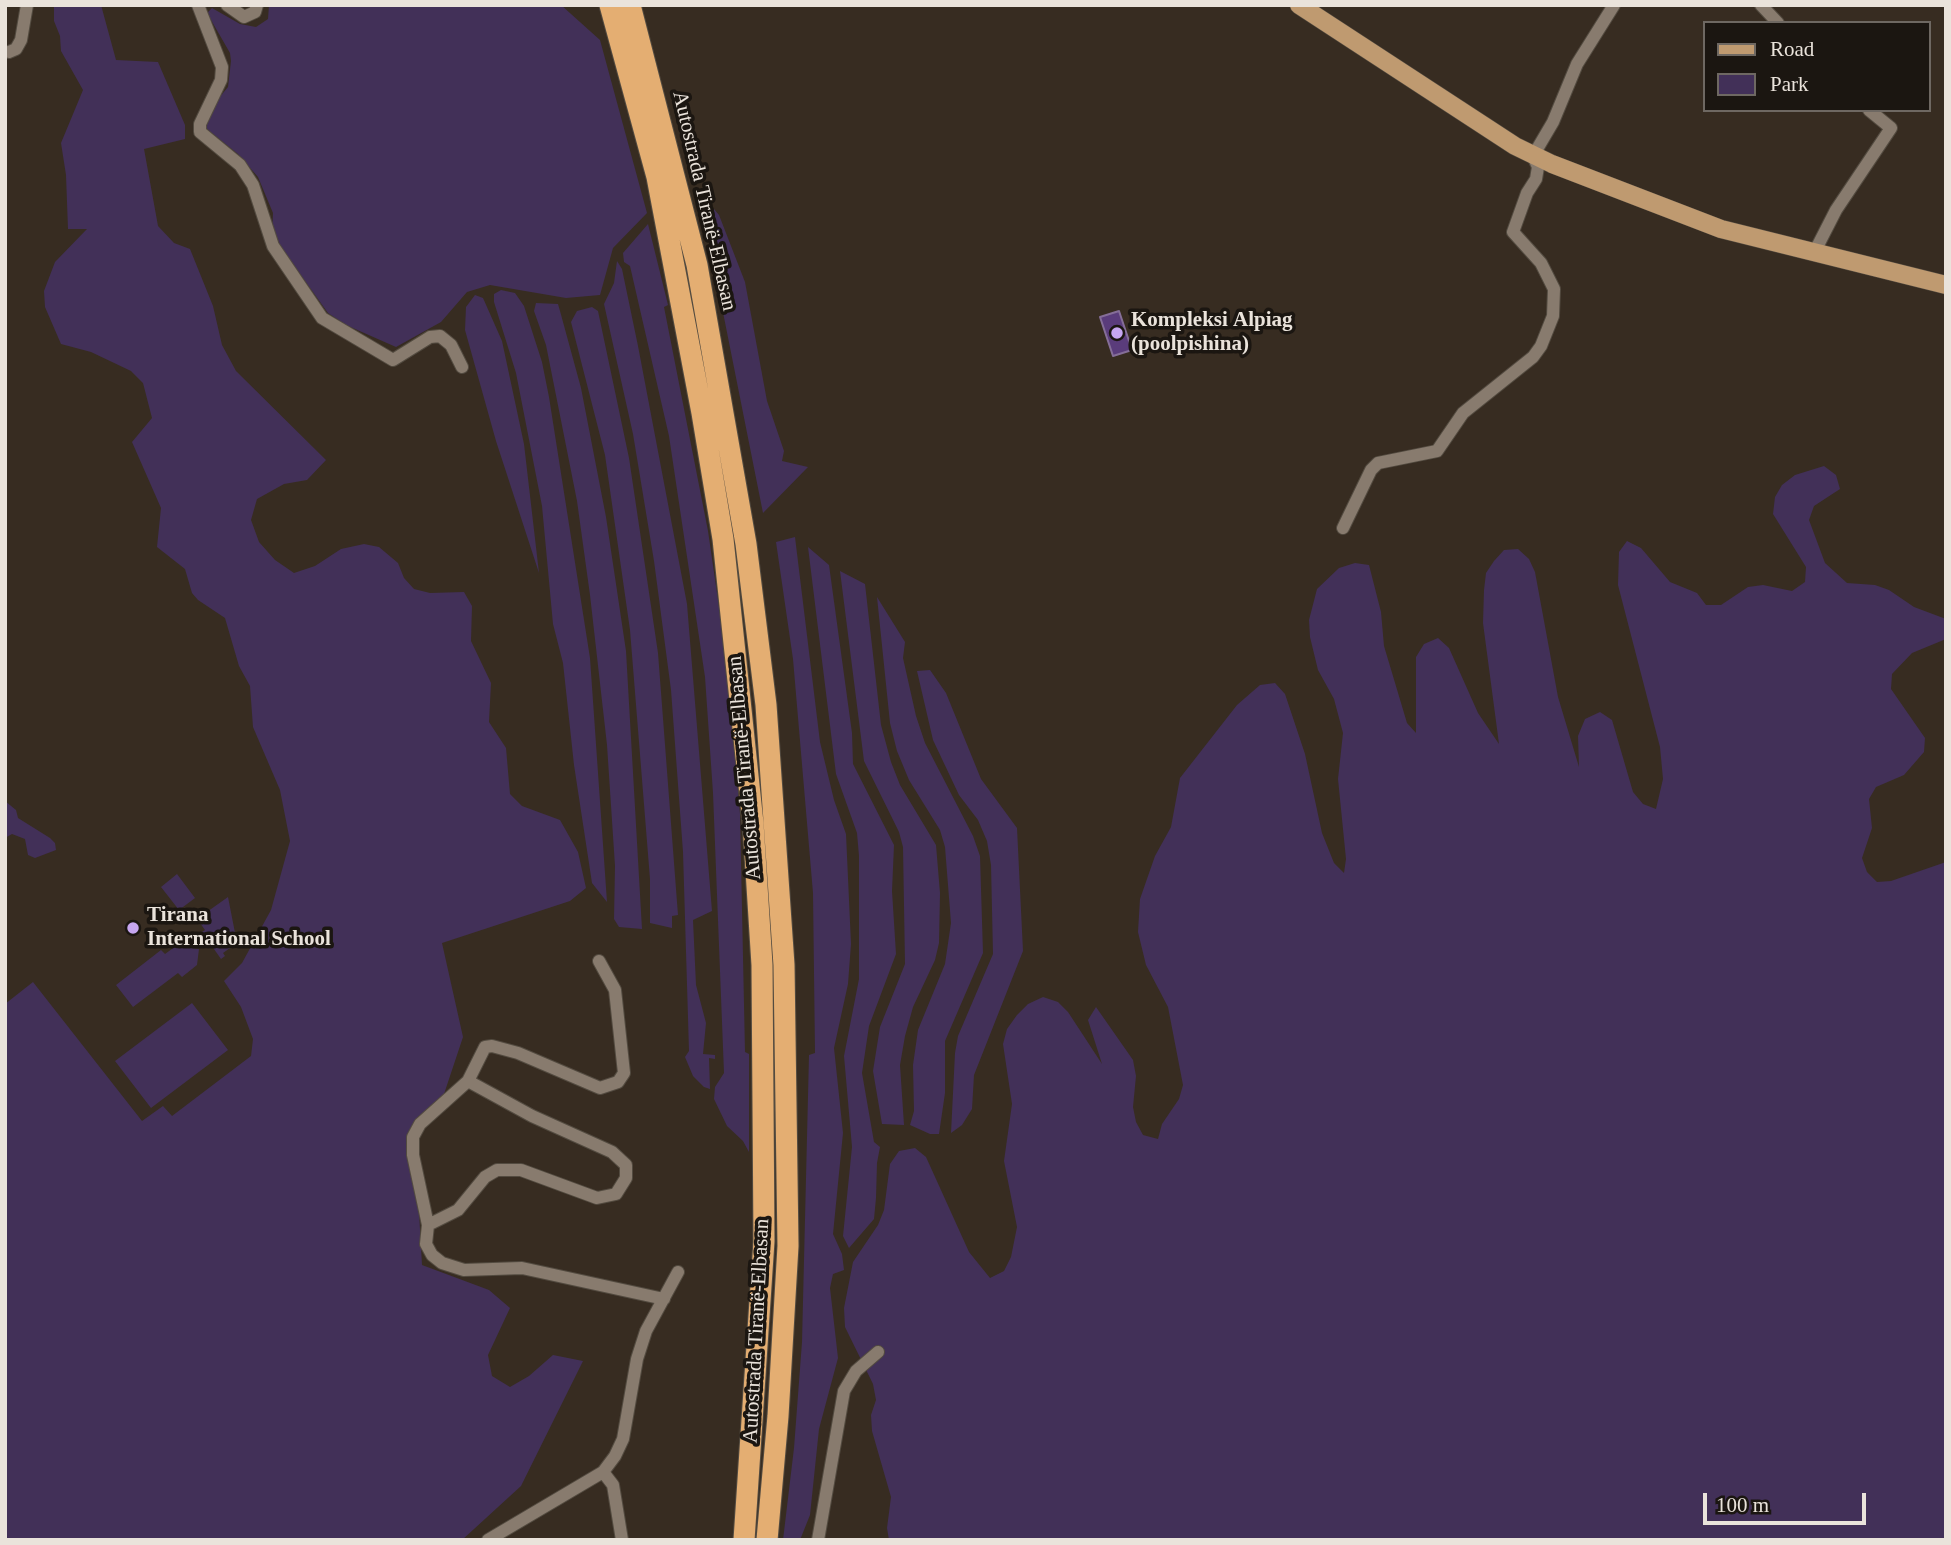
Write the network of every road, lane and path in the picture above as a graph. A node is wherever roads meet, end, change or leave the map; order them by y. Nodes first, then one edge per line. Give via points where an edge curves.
1 (27, 5) edge
2 (198, 5) edge
3 (227, 5) edge
4 (257, 5) edge
5 (610, 5) edge
6 (629, 5) edge
7 (1299, 5) edge
8 (1614, 5) edge
9 (1760, 5) edge
10 (1776, 21) edge
11 (9, 52) dead end
12 (1871, 112) edge
13 (1533, 156) junction
14 (1814, 253) junction
15 (1946, 285) edge
16 (462, 367) dead end
17 (1343, 528) dead end
18 (598, 961) dead end
19 (468, 1081) junction
20 (428, 1225) junction
21 (678, 1272) dead end
22 (664, 1299) junction
23 (878, 1352) dead end
24 (603, 1472) junction
25 (488, 1540) edge
26 (621, 1540) edge
27 (744, 1540) edge
28 (767, 1540) edge
29 (818, 1540) edge

1 - 11 street via 22,40
2 - 16 street via 222,67 201,132 240,165 253,185 272,246 322,318 393,360 430,337 440,336 451,345
3 - 4 street via 244,17 255,12
5 - 27 highway, Autostrada Tiranë-Elbasan via 657,177 702,413 723,539 754,823 762,965 764,1228
6 - 28 highway, Autostrada Tiranë-Elbasan via 675,173 707,316 746,544 767,719 783,965 788,1246
7 - 13 main road
8 - 13 street via 1577,64
9 - 10 street
12 - 14 street via 1891,128 1836,210
13 - 14 main road via 1721,229
13 - 17 street via 1538,167 1536,179 1513,232 1535,254 1554,289 1553,316 1541,346 1463,414 1437,452 1378,463
14 - 15 main road
18 - 19 street via 615,990 624,1073 618,1082 600,1088 492,1045 481,1053
19 - 20 street via 420,1124 413,1137
19 - 20 street via 612,1152 626,1165 626,1178 616,1194 597,1198 521,1170 497,1170 485,1177 458,1210
20 - 22 street via 426,1244 442,1263 464,1270 522,1268
21 - 22 street
22 - 24 street via 637,1359 623,1439
23 - 29 street via 856,1371 844,1391
24 - 25 street
24 - 26 street via 614,1485

